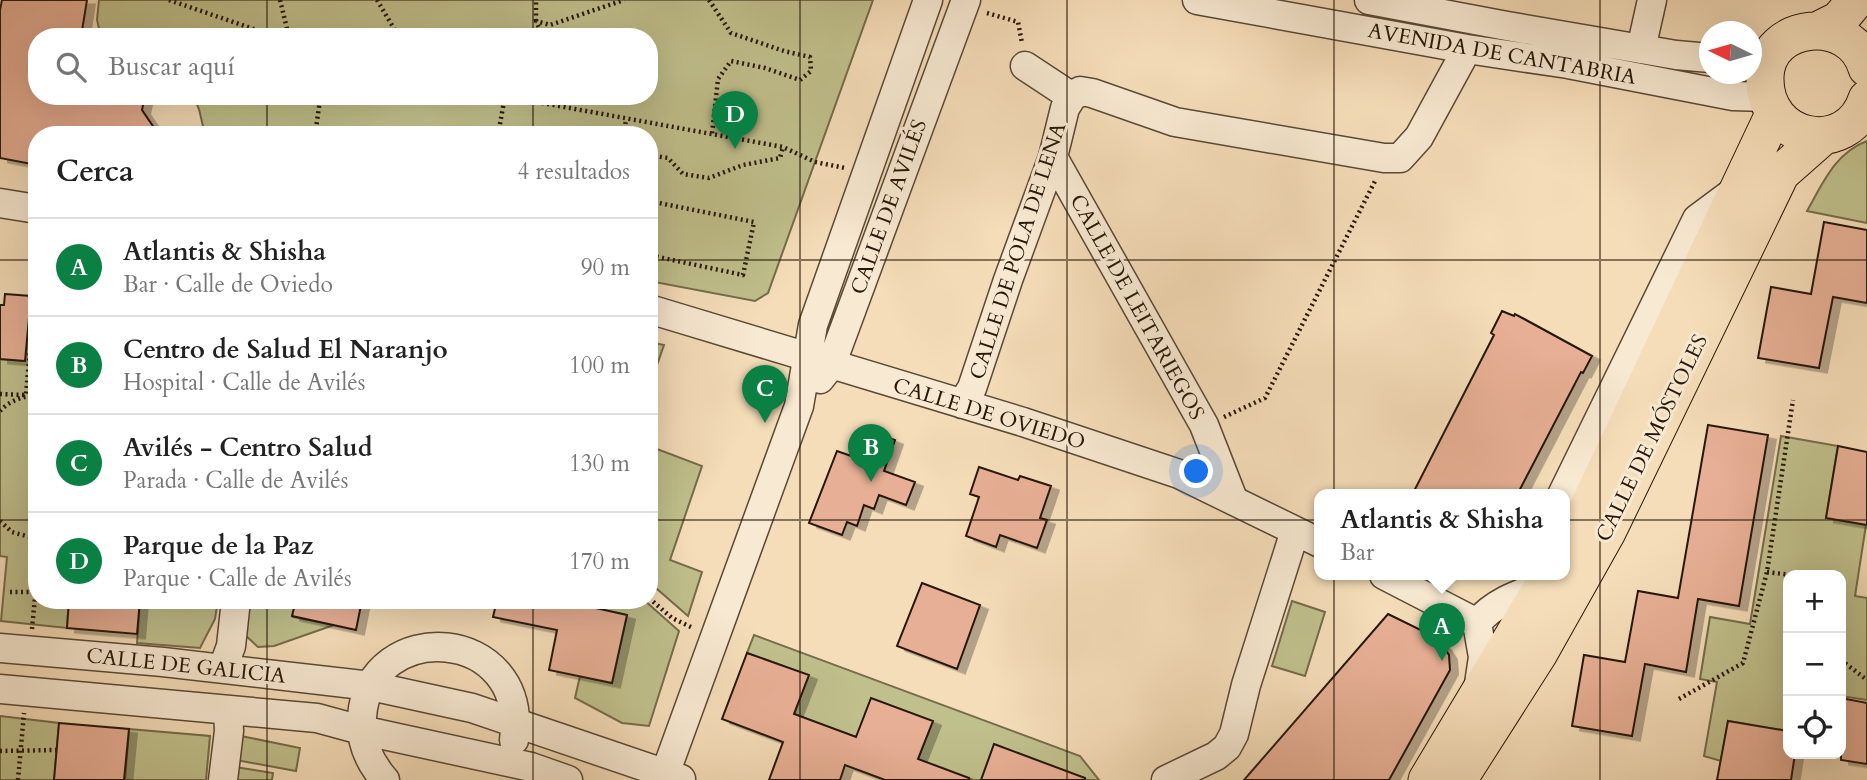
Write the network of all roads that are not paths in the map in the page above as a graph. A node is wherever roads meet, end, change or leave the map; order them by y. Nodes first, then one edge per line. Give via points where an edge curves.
1 (928, 0) edge
2 (1197, 0) edge
3 (1369, 0) edge
4 (1652, 0) edge
5 (1856, 0) edge
6 (965, 3) edge
7 (1819, 30) junction
8 (1467, 49) junction
9 (1641, 49) junction
10 (1763, 55) edge
11 (1699, 57) edge
12 (1866, 59) edge
13 (1025, 66) road end
14 (1072, 97) junction
15 (1770, 105) junction
16 (1863, 112) edge
17 (1823, 136) junction
18 (1053, 157) junction
19 (1741, 186) junction
20 (0, 203) edge
21 (28, 208) edge
22 (658, 312) edge
23 (819, 360) junction
24 (962, 404) junction
25 (1565, 489) edge
26 (1233, 499) junction
27 (1307, 537) edge
28 (1570, 540) edge
29 (1394, 580) edge
30 (1534, 583) edge
31 (235, 609) edge
32 (1477, 623) junction
33 (0, 648) edge
34 (222, 668) junction
35 (371, 686) junction
36 (13, 690) edge
37 (1477, 697) junction
38 (228, 710) junction
39 (517, 723) junction
40 (361, 730) junction
41 (499, 772) edge
42 (670, 778) edge
43 (223, 780) edge
44 (385, 780) edge
45 (568, 780) edge
46 (1166, 780) edge
47 (1427, 780) edge
48 (1458, 780) edge

1 - 23 street, CALLE DE AVILÉS via 813,325
2 - 8 street, AVENIDA DE CANTABRIA
3 - 9 street, AVENIDA DE CANTABRIA
4 - 9 street
5 - 7 main road via 1839,20
6 - 23 street, CALLE DE AVILÉS
7 - 10 main road via 1802,32
7 - 12 main road via 1851,42
8 - 14 street, CALLE DE POLA DE LENA via 1419,137 1399,158 1175,122 1092,93 1080,91
8 - 15 street, AVENIDA DE CANTABRIA via 1568,64
9 - 11 street, AVENIDA DE CANTABRIA
10 - 15 main road, CALLE DE MÓSTOLES
13 - 14 street, CALLE DE POLA DE LENA
14 - 18 street, CALLE DE POLA DE LENA
15 - 17 main road via 1787,127 1804,135
15 - 19 main road, CALLE DE MÓSTOLES
16 - 17 main road, CALLE DE MÓSTOLES via 1844,128
17 - 48 main road, CALLE DE MÓSTOLES via 1781,173 1607,533 1539,653
18 - 24 street, CALLE DE POLA DE LENA via 972,388
18 - 26 street, CALLE DE LEITARIEGOS via 1204,425
19 - 25 street, CALLE DE MÓSTOLES via 1698,219
19 - 28 main road, CALLE DE MÓSTOLES
20 - 21 street
22 - 23 street, CALLE DE OVIEDO
23 - 24 street, CALLE DE OVIEDO
23 - 42 street, CALLE DE AVILÉS via 716,638
24 - 26 street, CALLE DE OVIEDO via 1179,474
26 - 27 street, CALLE DE OVIEDO
27 - 46 street via 1246,685 1227,747
29 - 32 street
30 - 32 street via 1485,613
30 - 37 main road
31 - 34 street via 231,646
32 - 37 street via 1483,657
33 - 34 street, CALLE DE GALICIA
34 - 35 street, CALLE DE GALICIA
35 - 39 street, CALLE DE GALICIA
35 - 39 street via 403,655 444,646 465,650 483,660 507,687
35 - 40 street
36 - 38 street, CALLE DE GALICIA
37 - 47 main road
38 - 40 street, CALLE DE GALICIA via 317,718
38 - 43 street
39 - 41 street via 513,747
39 - 42 street, CALLE DE GALICIA
40 - 41 street, CALLE DE GALICIA
40 - 44 street via 366,752
41 - 45 street, CALLE DE GALICIA via 531,767

